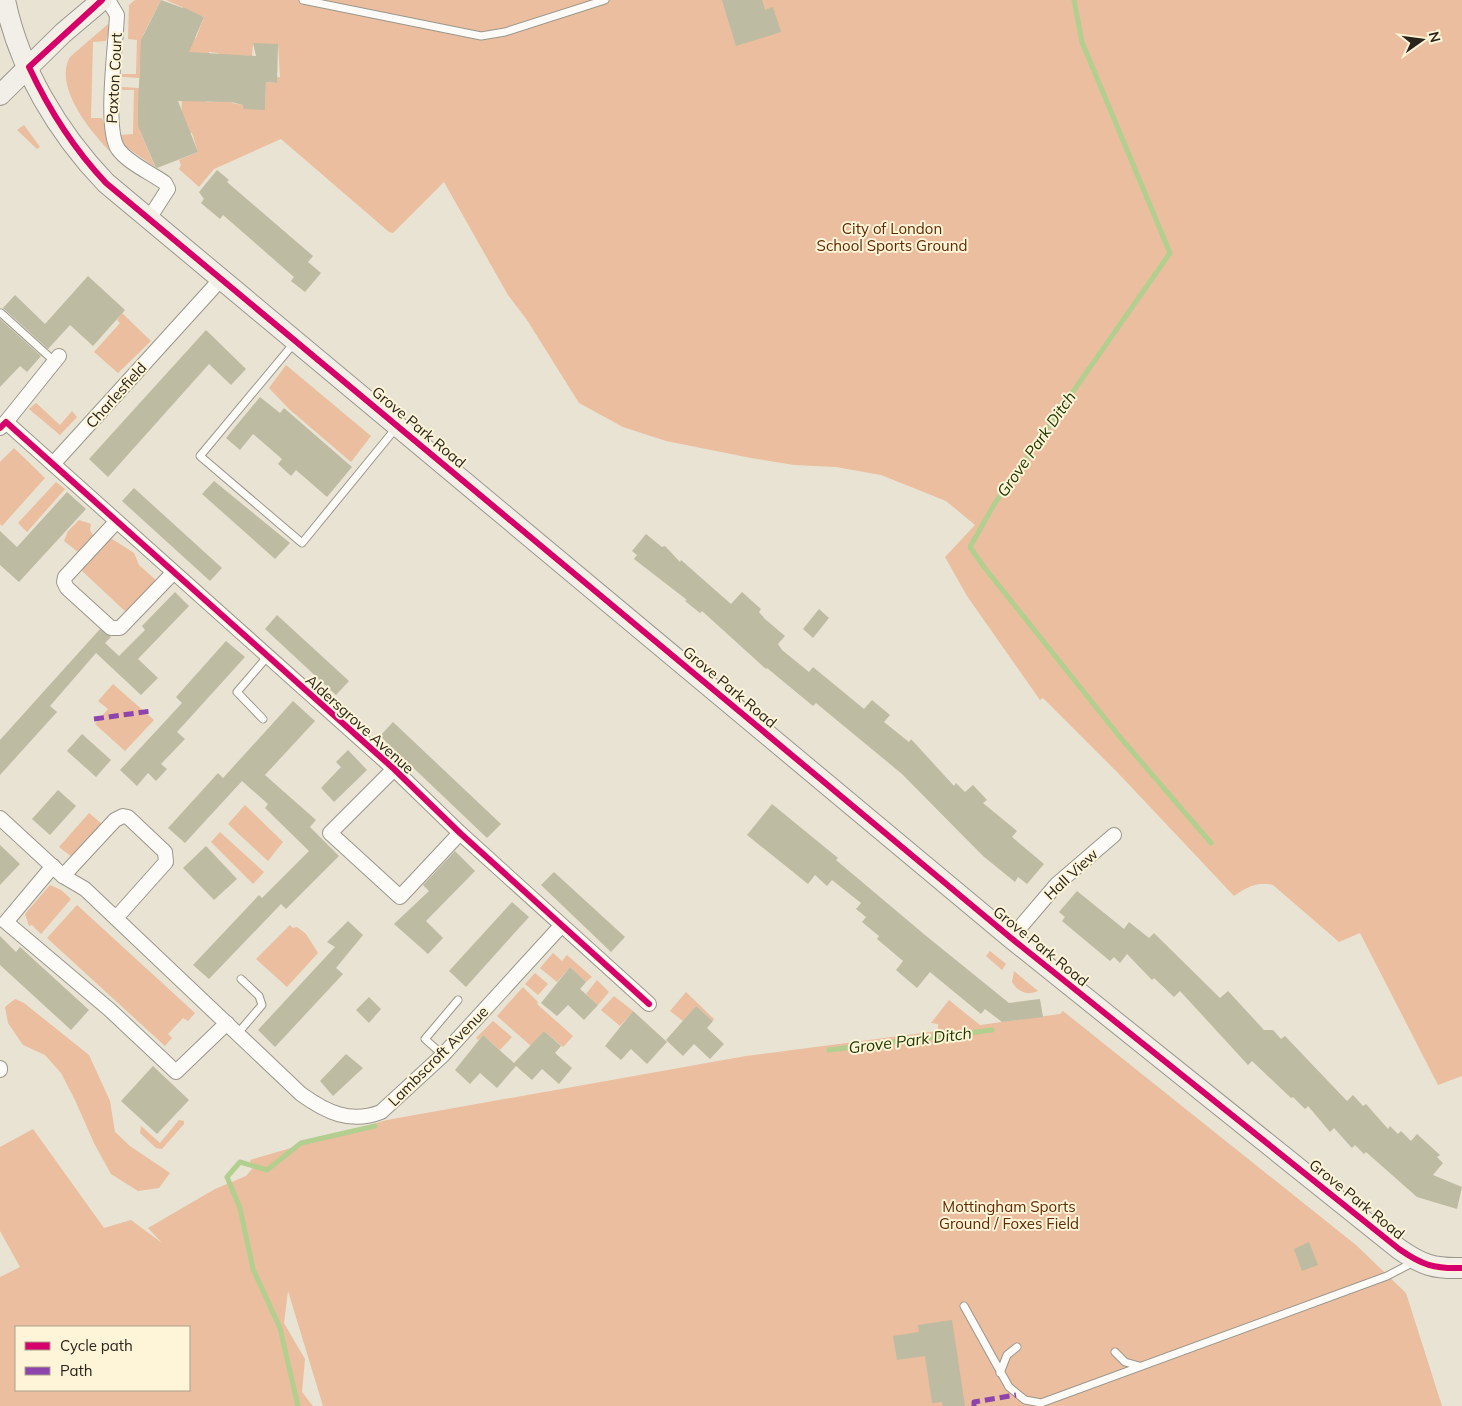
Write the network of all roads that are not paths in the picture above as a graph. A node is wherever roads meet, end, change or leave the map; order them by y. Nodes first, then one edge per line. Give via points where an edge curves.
1 (6, 0) edge
2 (102, 0) edge
3 (108, 0) edge
4 (304, 0) edge
5 (605, 0) edge
6 (28, 67) junction
7 (0, 95) edge
8 (150, 217) junction
9 (221, 279) junction
10 (1, 313) edge
11 (296, 340) junction
12 (57, 359) joint
13 (3, 425) edge
14 (398, 426) junction
15 (53, 464) junction
16 (116, 522) junction
17 (173, 573) junction
18 (267, 657) junction
19 (264, 719) dead end
20 (394, 769) junction
21 (0, 818) edge
22 (460, 834) junction
23 (1114, 835) dead end
24 (58, 871) junction
25 (116, 918) junction
26 (561, 926) junction
27 (1011, 938) junction
28 (242, 978) dead end
29 (458, 1000) dead end
30 (649, 1004) dead end
31 (227, 1023) junction
32 (238, 1033) junction
33 (443, 1055) junction
34 (1417, 1261) junction
35 (1462, 1268) edge
36 (964, 1306) dead end
37 (1017, 1347) dead end
38 (1115, 1352) dead end
39 (1139, 1366) junction
40 (1000, 1373) junction

1 - 6 main road, Grove Park Road via 11,28
2 - 6 main road
3 - 8 street, Paxton Court via 117,15 111,118 114,140 125,156 165,182 168,189
4 - 5 lane via 481,36 505,32
6 - 7 main road
6 - 8 main road, Grove Park Road via 48,107 85,160 106,182
8 - 9 main road, Grove Park Road
9 - 11 main road, Grove Park Road
9 - 15 street, Charlesfield
10 - 12 lane
11 - 14 main road, Grove Park Road
11 - 14 lane via 200,456 302,542
12 - 13 street
13 - 15 street
14 - 27 main road, Grove Park Road
15 - 16 street, Aldersgrove Avenue
16 - 17 street, Aldersgrove Avenue
16 - 17 street via 64,582 111,628 120,628
17 - 18 street, Aldersgrove Avenue
18 - 19 lane via 237,692
18 - 20 street, Aldersgrove Avenue
20 - 22 street, Aldersgrove Avenue
20 - 22 street, Aldersgrove Avenue via 330,832 400,897
21 - 24 street, Lambscroft Avenue
22 - 26 street, Aldersgrove Avenue
23 - 27 street, Hall View via 1057,884
24 - 25 street, Lambscroft Avenue via 85,889
24 - 25 street via 115,820 128,817 165,852 166,862
24 - 31 street via 6,922 110,1010 176,1072
25 - 31 street, Lambscroft Avenue
26 - 30 street, Aldersgrove Avenue
26 - 33 street, Lambscroft Avenue
27 - 34 main road, Grove Park Road
28 - 32 lane via 259,996 262,1005
29 - 33 lane via 425,1039
31 - 32 street, Lambscroft Avenue
32 - 33 street, Lambscroft Avenue via 301,1094 325,1110 355,1118 381,1112
34 - 35 main road, Grove Park Road via 1440,1269
34 - 39 lane via 1387,1276
36 - 40 lane
37 - 40 lane via 1007,1355
38 - 39 lane via 1125,1362
39 - 40 lane via 1041,1403 1016,1395

